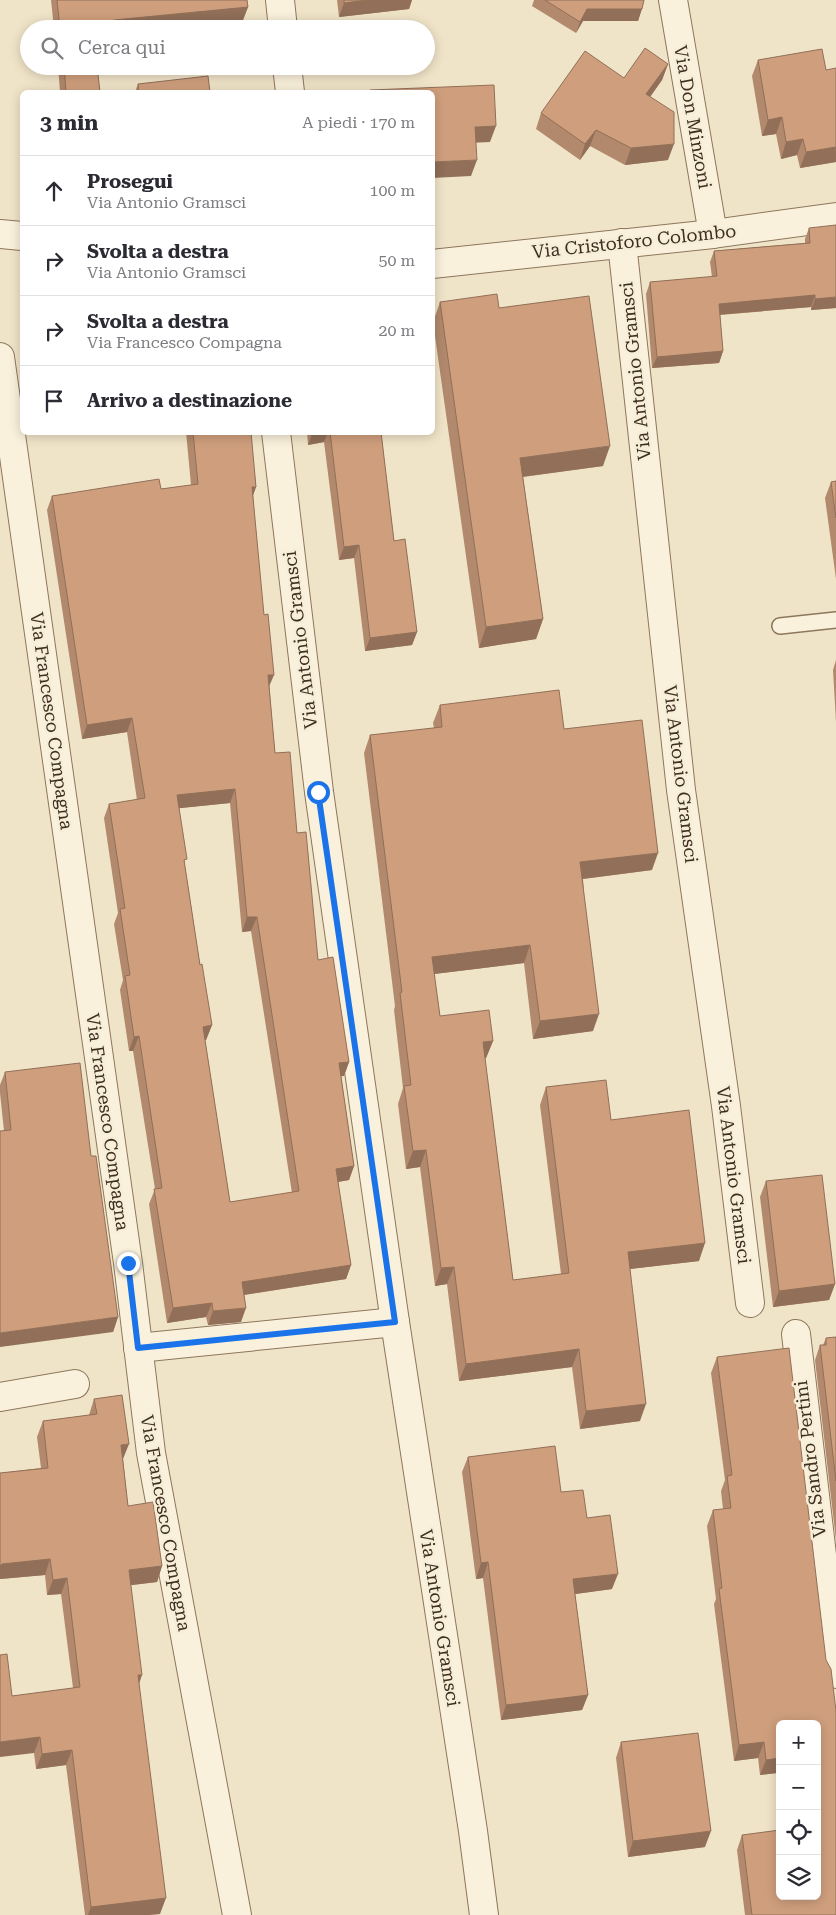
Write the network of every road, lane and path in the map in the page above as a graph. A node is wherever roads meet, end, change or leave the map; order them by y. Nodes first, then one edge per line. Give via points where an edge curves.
1 (280, 0) edge
2 (673, 0) edge
3 (282, 20) edge
4 (288, 75) edge
5 (290, 90) edge
6 (836, 217) edge
7 (0, 234) edge
8 (713, 234) junction
9 (20, 236) edge
10 (622, 243) junction
11 (435, 264) edge
12 (0, 357) edge
13 (276, 435) edge
14 (836, 620) edge
15 (780, 626) dead end
16 (750, 1303) dead end
17 (395, 1322) junction
18 (796, 1334) dead end
19 (138, 1348) junction
20 (75, 1384) dead end
21 (0, 1397) edge
22 (836, 1674) edge
23 (236, 1915) edge
24 (484, 1915) edge

1 - 3 street
2 - 8 street, Via Don Minzoni
4 - 5 street
6 - 8 street, Via Cristoforo Colombo
7 - 9 street
8 - 10 street, Via Cristoforo Colombo
10 - 11 street, Via Cristoforo Colombo
10 - 16 street, Via Antonio Gramsci via 681,790
12 - 19 street, Via Francesco Compagna
13 - 17 street, Via Antonio Gramsci via 318,792
14 - 15 lane
17 - 19 street
17 - 24 street, Via Antonio Gramsci
18 - 22 street, Via Sandro Pertini
19 - 23 street, Via Francesco Compagna via 151,1453
20 - 21 street

